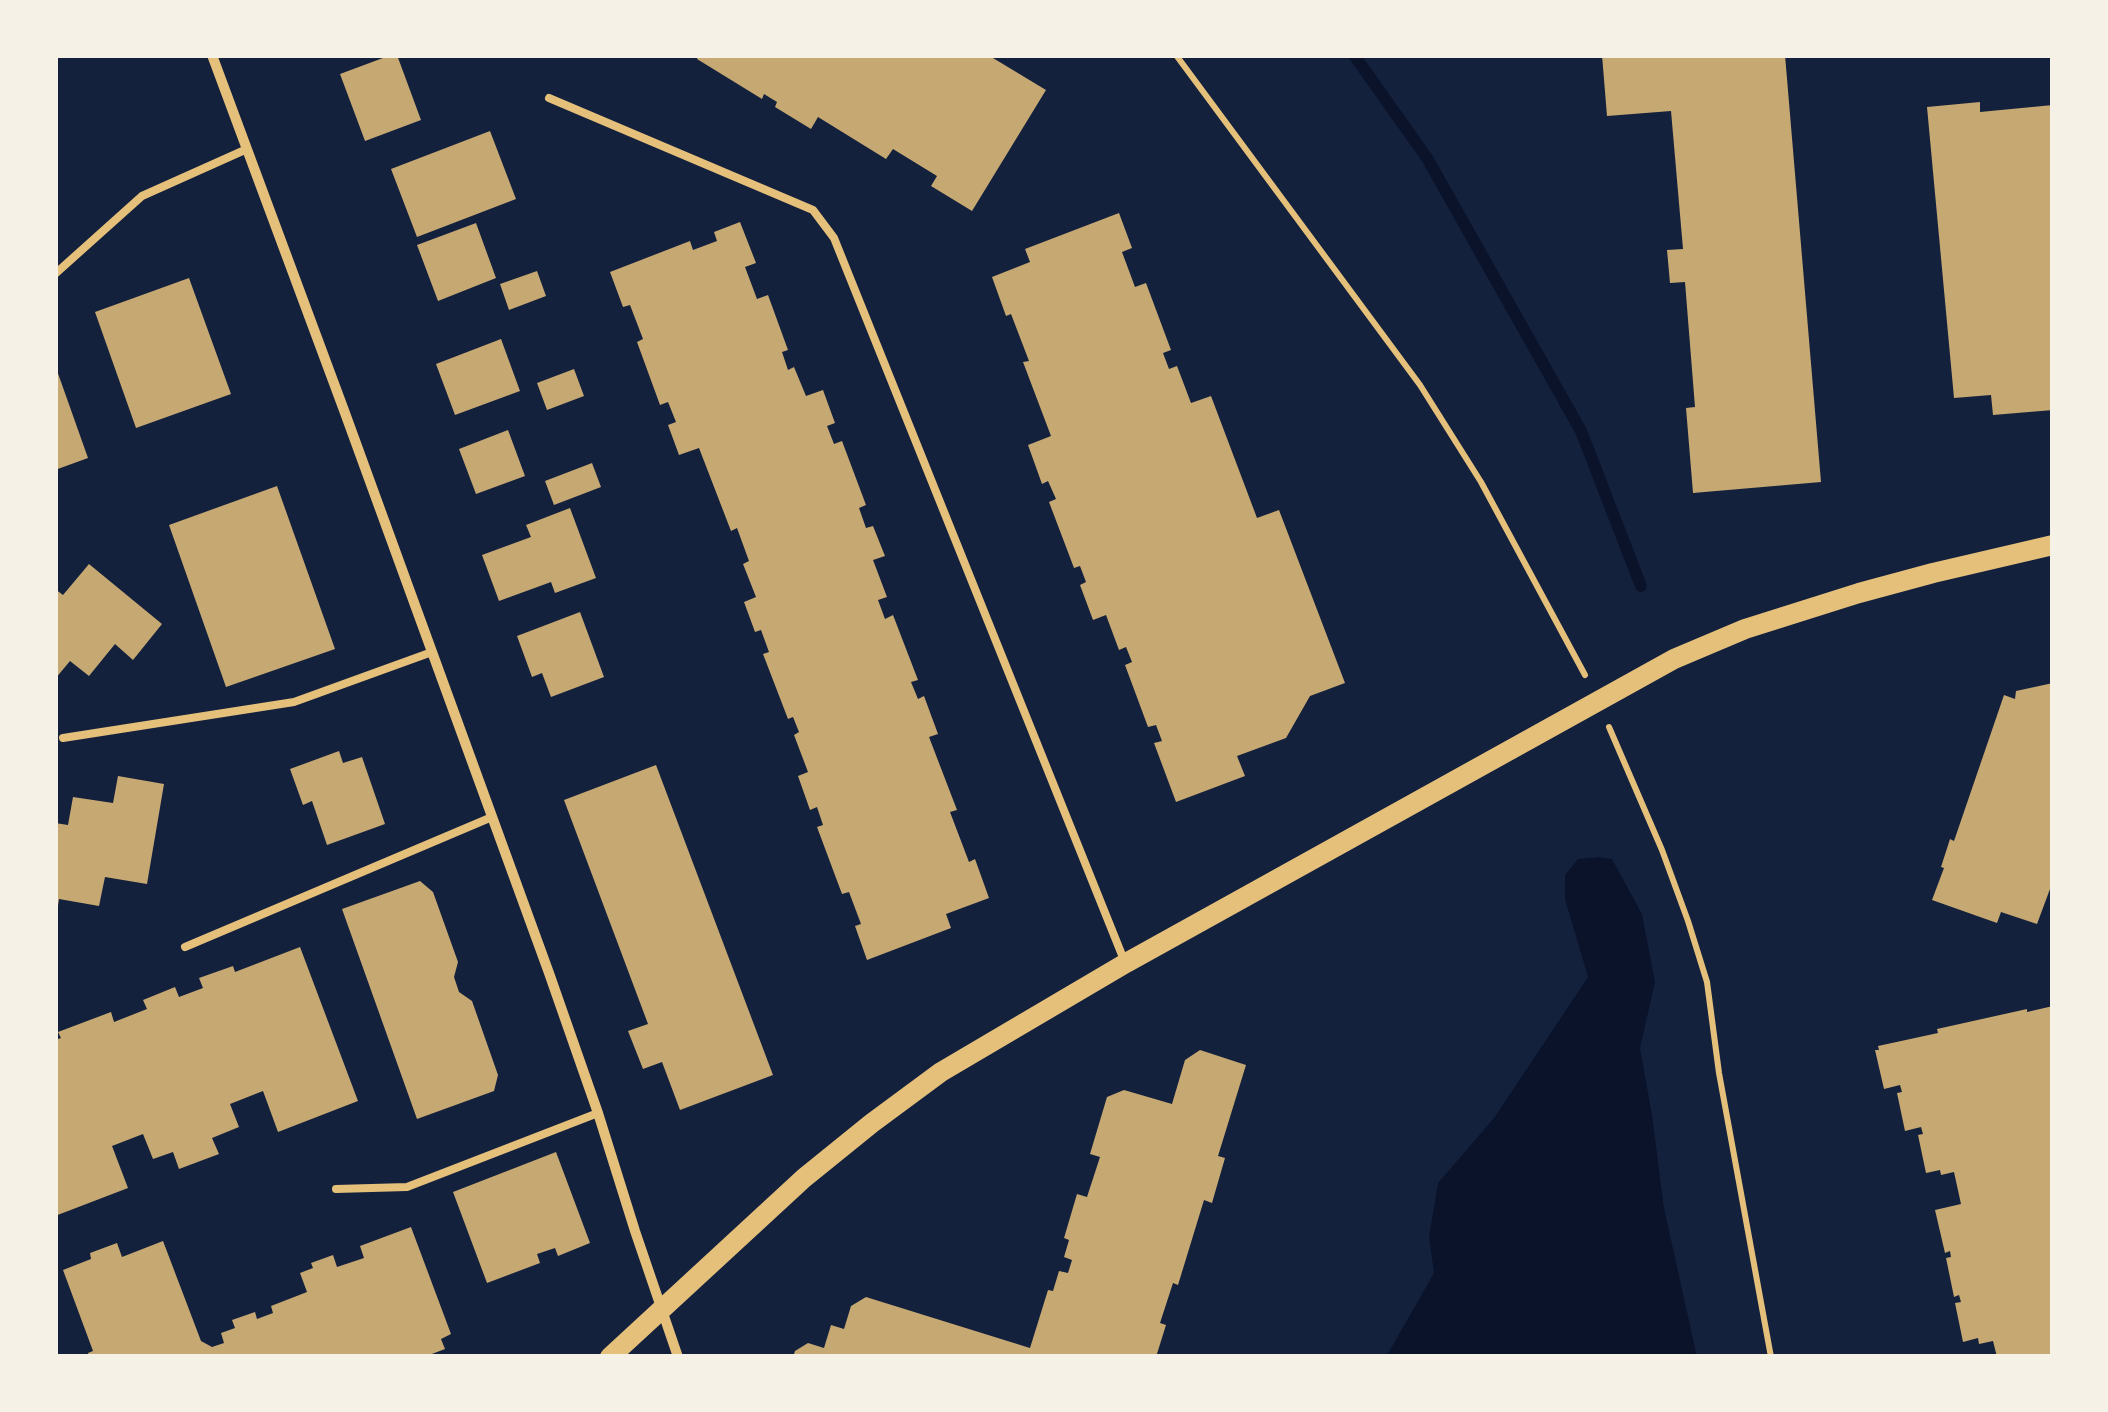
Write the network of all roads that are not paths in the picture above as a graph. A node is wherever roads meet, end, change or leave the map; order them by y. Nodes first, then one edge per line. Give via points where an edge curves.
1 (212, 55) edge
2 (548, 98) dead end
3 (248, 150) junction
4 (55, 274) edge
5 (2053, 545) edge
6 (432, 652) junction
7 (63, 738) dead end
8 (492, 817) junction
9 (185, 947) dead end
10 (1126, 964) junction
11 (598, 1114) junction
12 (336, 1189) dead end
13 (662, 1311) junction
14 (610, 1357) edge
15 (678, 1357) edge

1 - 3 street
2 - 10 lane via 813,210 834,238
3 - 4 lane via 142,196
3 - 6 street
5 - 10 main road via 1844,598 1674,660
6 - 7 lane via 294,702
6 - 8 street
8 - 9 lane
8 - 11 street
10 - 13 main road via 941,1072 872,1122
11 - 12 lane via 407,1187
11 - 13 street
13 - 14 main road
13 - 15 street

